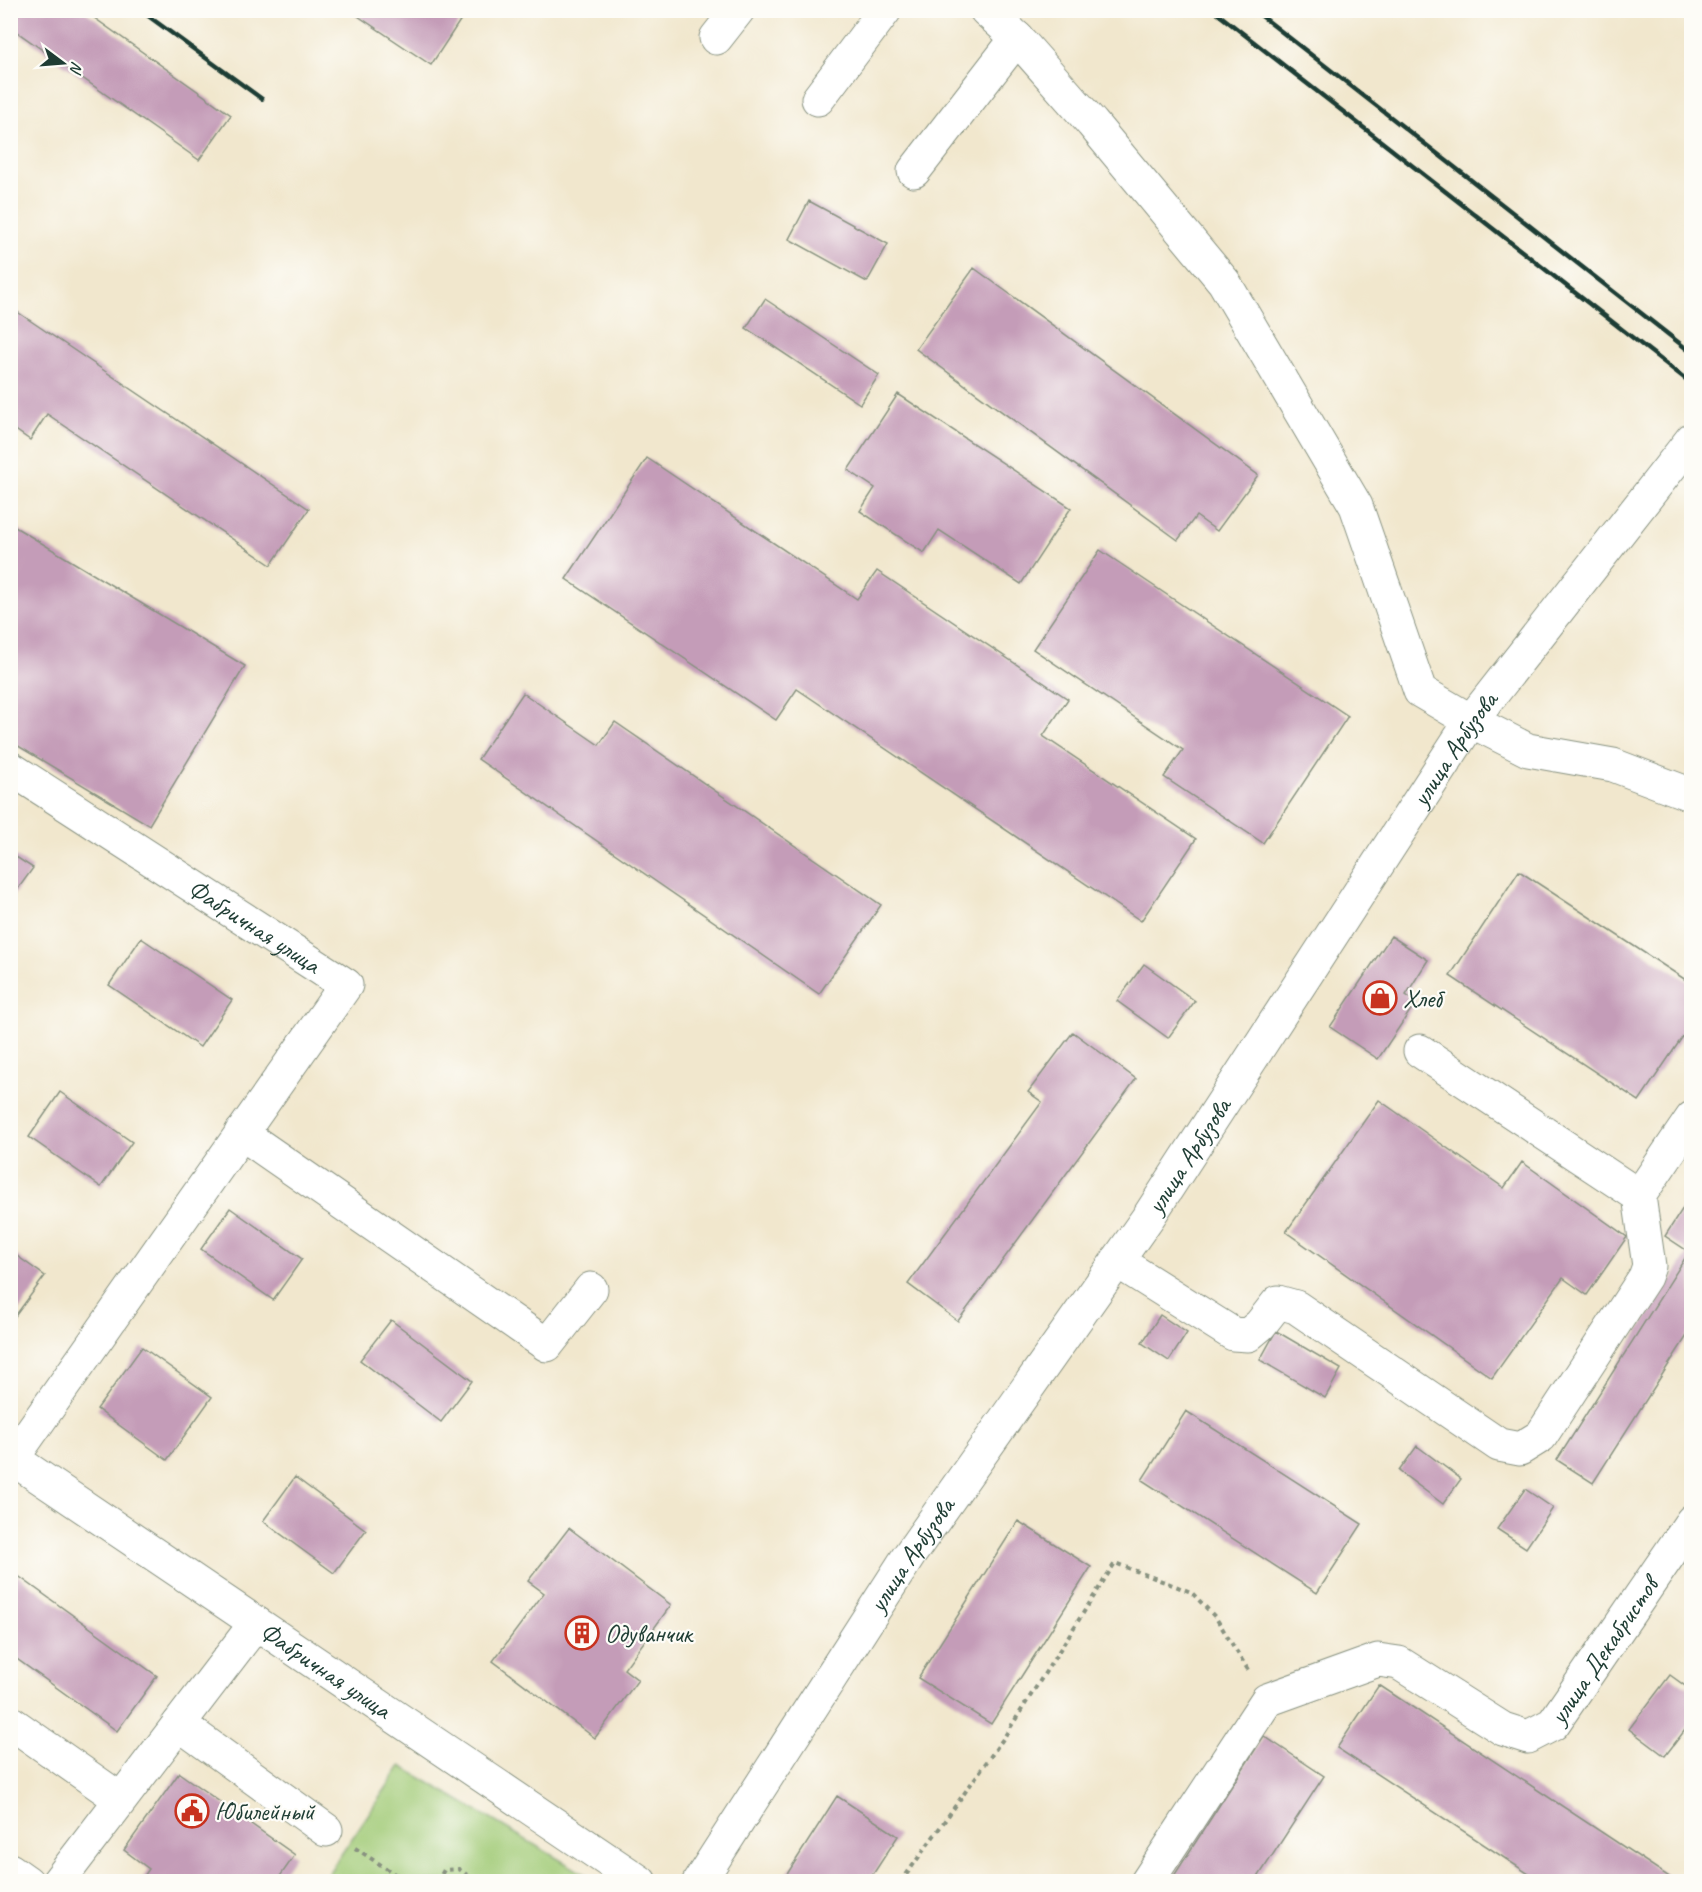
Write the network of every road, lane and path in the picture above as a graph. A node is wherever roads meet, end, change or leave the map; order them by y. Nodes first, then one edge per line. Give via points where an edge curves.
1 (738, 10) edge
2 (885, 10) edge
3 (986, 10) edge
4 (716, 38) dead end
5 (1017, 38) junction
6 (818, 99) dead end
7 (914, 171) dead end
8 (1692, 439) edge
9 (1471, 722) junction
10 (10, 768) edge
11 (1692, 795) edge
12 (1420, 1051) dead end
13 (1692, 1118) edge
14 (241, 1133) junction
15 (1639, 1196) junction
16 (1117, 1261) junction
17 (591, 1289) dead end
18 (11, 1458) edge
19 (1692, 1521) edge
20 (256, 1623) junction
21 (1267, 1700) junction
22 (10, 1722) edge
23 (179, 1725) junction
24 (120, 1800) junction
25 (326, 1830) joint
26 (10, 1870) edge
27 (27, 1881) edge
28 (58, 1881) edge
29 (407, 1881) edge
30 (437, 1881) edge
31 (477, 1881) edge
32 (640, 1881) edge
33 (699, 1881) edge
34 (901, 1881) edge
35 (1147, 1881) edge

1 - 4 street
2 - 6 street
3 - 5 street
5 - 7 street
5 - 9 street via 1224,282 1356,506 1420,691
8 - 9 street, улица Арбузова
9 - 11 street via 1528,750 1613,765
9 - 16 street, улица Арбузова
10 - 14 street, Фабричная улица via 346,985
12 - 15 street
13 - 15 street
14 - 17 street via 547,1345
14 - 18 street, Фабричная улица
15 - 16 street via 1649,1266 1645,1277 1541,1436 1520,1449 1499,1445 1296,1307 1278,1302 1248,1335 1233,1334
16 - 33 street, улица Арбузова via 908,1557
18 - 20 street, Фабричная улица
19 - 21 street, улица Декабристов via 1553,1724 1528,1737 1503,1729 1399,1663 1378,1660
20 - 23 street
20 - 32 street, Фабричная улица
21 - 34 path via 1216,1618 1191,1592 1115,1563 1003,1739
21 - 35 street
22 - 24 street
23 - 24 street
23 - 25 street
24 - 28 street
25 - 29 path
26 - 27 street
30 - 31 path via 444,1870 459,1869

